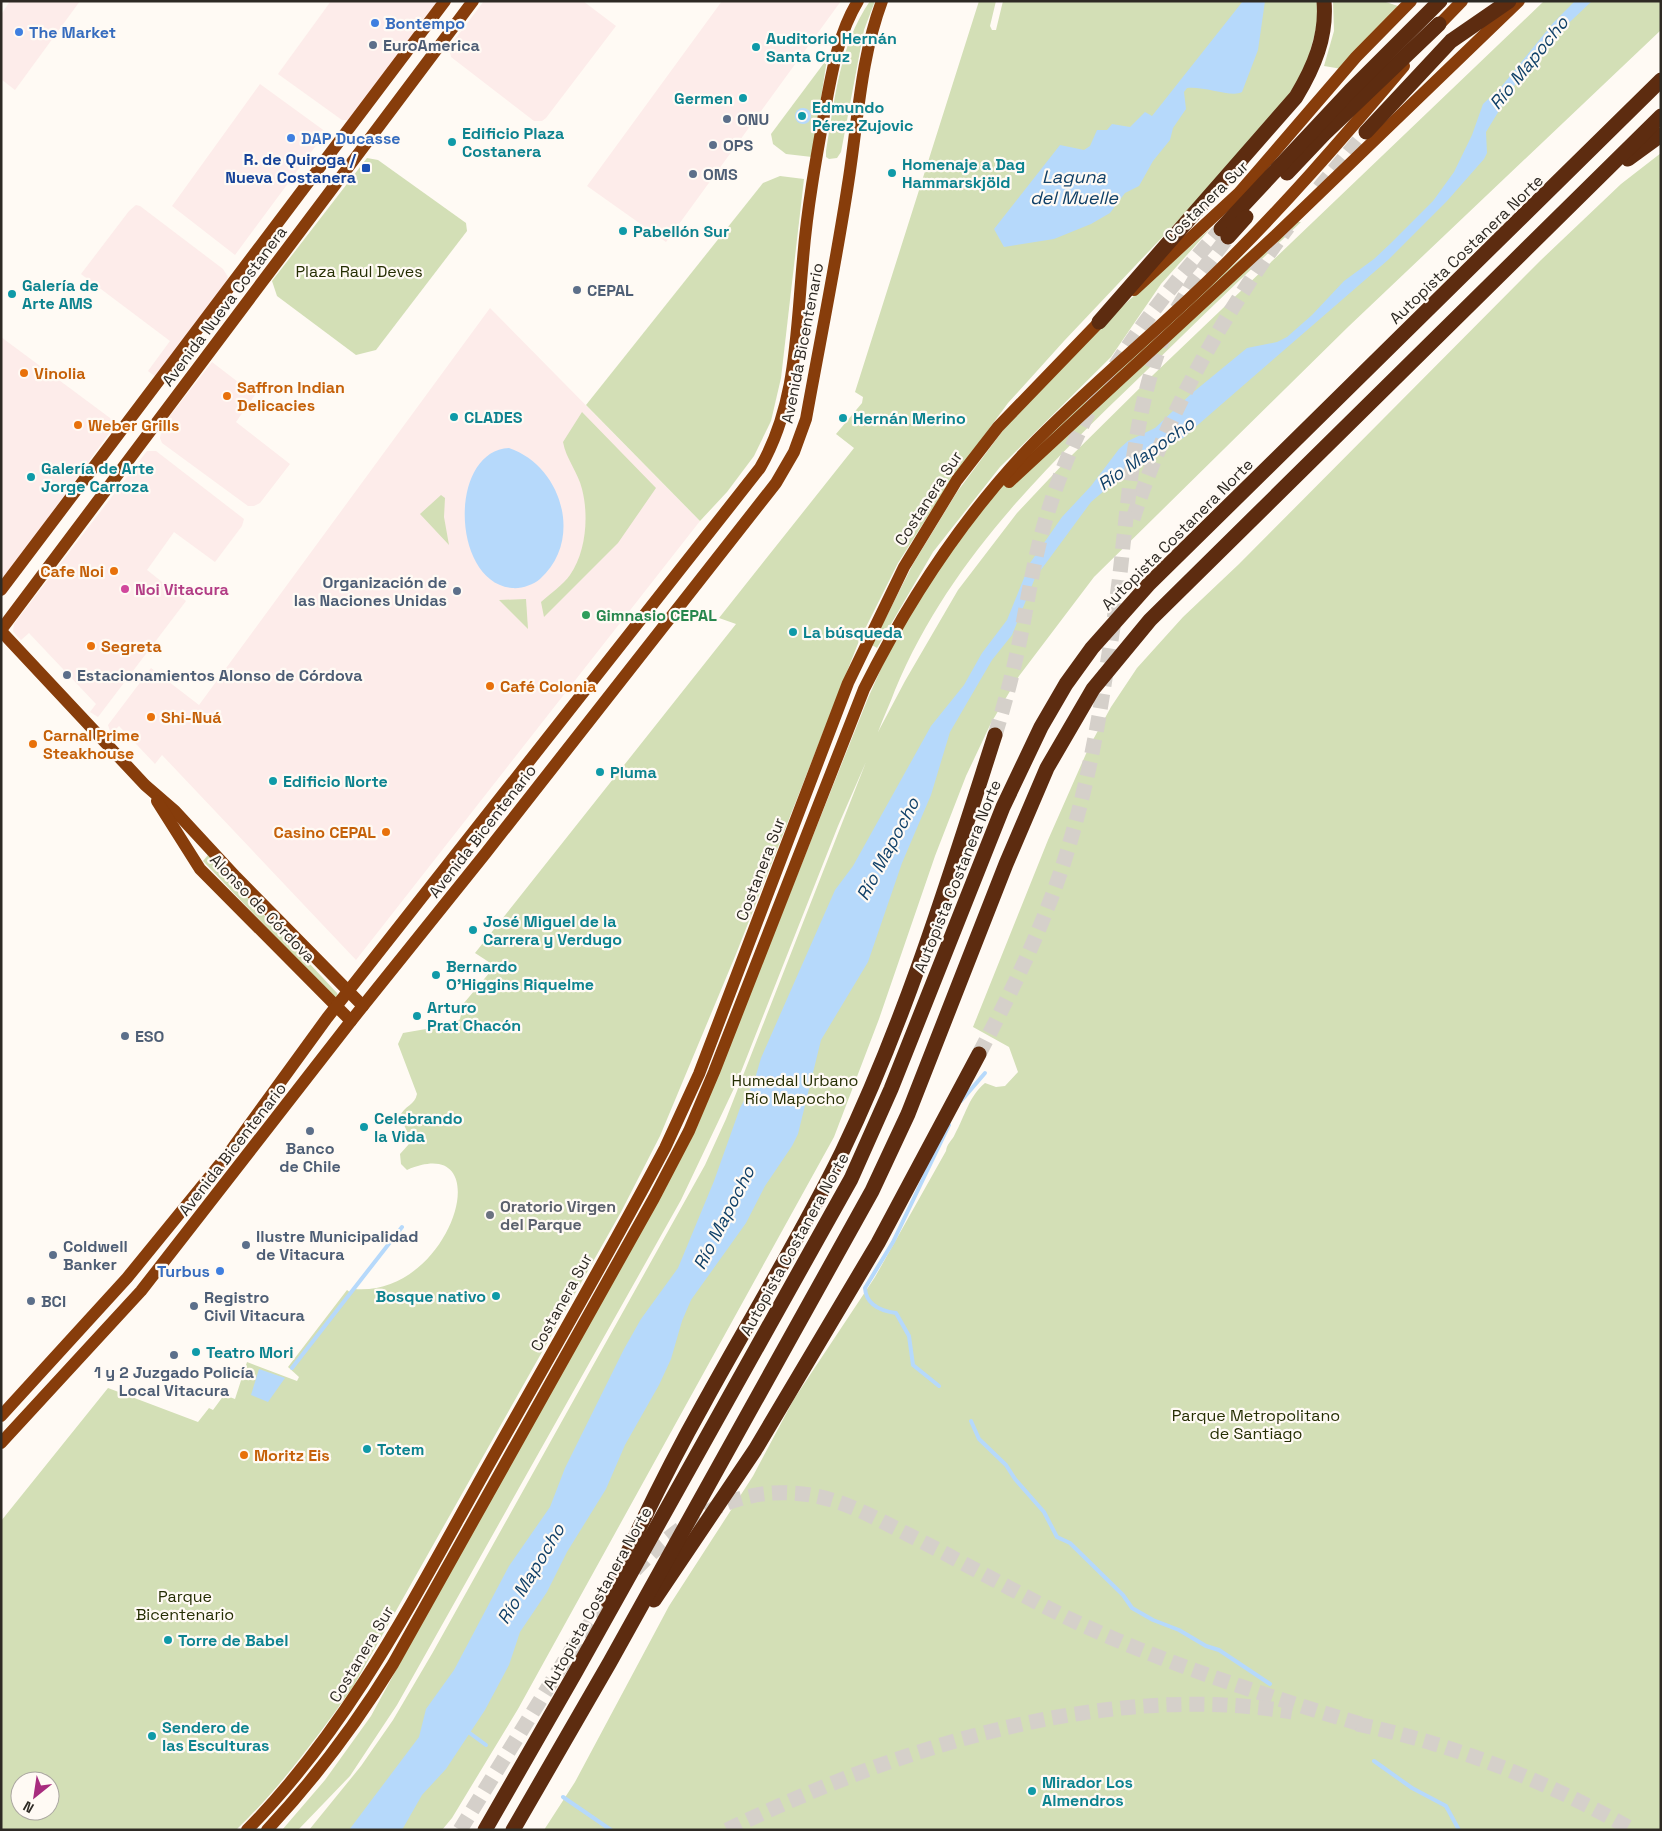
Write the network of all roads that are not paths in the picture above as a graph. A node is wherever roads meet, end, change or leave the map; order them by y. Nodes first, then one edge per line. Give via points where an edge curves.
1 (445, 1) edge
2 (473, 1) edge
3 (858, 1) edge
4 (882, 1) edge
5 (1324, 1) edge
6 (1410, 1) edge
7 (1440, 1) edge
8 (1462, 1) edge
9 (1509, 1) edge
10 (1519, 1) edge
11 (1439, 24) junction
12 (1661, 80) edge
13 (1661, 116) edge
14 (1366, 132) tunnel mouth
15 (1661, 135) edge
16 (1587, 189) junction
17 (1099, 322) junction
18 (975, 514) junction
19 (1, 590) edge
20 (1, 631) edge
21 (995, 735) tunnel mouth
22 (145, 785) junction
23 (205, 841) junction
24 (192, 854) junction
25 (348, 992) junction
26 (363, 1006) junction
27 (336, 1007) junction
28 (351, 1021) junction
29 (979, 1054) tunnel mouth
30 (1, 1416) edge
31 (1, 1443) edge
32 (610, 1662) junction
33 (575, 1673) junction
34 (247, 1830) edge
35 (267, 1830) edge
36 (484, 1830) edge
37 (513, 1830) edge

1 - 19 main road, Avenida Nueva Costanera
2 - 20 main road, Avenida Nueva Costanera
3 - 25 main road, Avenida Bicentenario via 836,55 815,164 793,370 783,416 769,452 749,485
4 - 26 main road, Avenida Bicentenario via 872,26 866,57 850,170 806,419 794,452 776,483
5 - 17 highway via 1320,47 1296,97
6 - 17 main road, Costanera Sur via 1363,50 1239,193
7 - 11 highway via 1344,98 1225,233
8 - 11 main road, Costanera Sur
9 - 14 highway via 1451,41
10 - 18 main road, Costanera Sur via 1276,235
11 - 18 main road, Costanera Sur via 1251,238 1028,450
12 - 33 highway, Autopista Costanera Norte via 1148,586 1092,648 1066,684 1012,785 862,1157
13 - 16 highway
15 - 16 highway
16 - 32 highway via 1150,620 1093,689 1061,741 1033,798 908,1114 872,1191
17 - 34 main road, Costanera Sur via 998,427 957,480 917,544 848,683 699,1074 665,1148 374,1668 307,1764
18 - 35 main road, Costanera Sur via 950,545 908,609 864,689 714,1072 672,1164 376,1692 324,1764
20 - 22 main road, Alonso de Córdova
21 - 33 highway via 924,946 889,1041 843,1148 806,1221 667,1470 620,1566
22 - 23 main road, Alonso de Córdova
22 - 24 main road, Alonso de Córdova
23 - 24 main road
23 - 25 main road, Alonso de Córdova
24 - 27 main road, Alonso de Córdova via 200,869
25 - 26 main road, Alonso de Córdova
25 - 27 main road, Avenida Bicentenario
26 - 28 main road, Avenida Bicentenario
27 - 28 main road, Alonso de Córdova
27 - 30 main road, Avenida Bicentenario via 211,1176 127,1278
28 - 31 main road, Avenida Bicentenario via 141,1290
29 - 32 highway via 878,1242 755,1450
32 - 37 highway
33 - 36 highway, Autopista Costanera Norte

